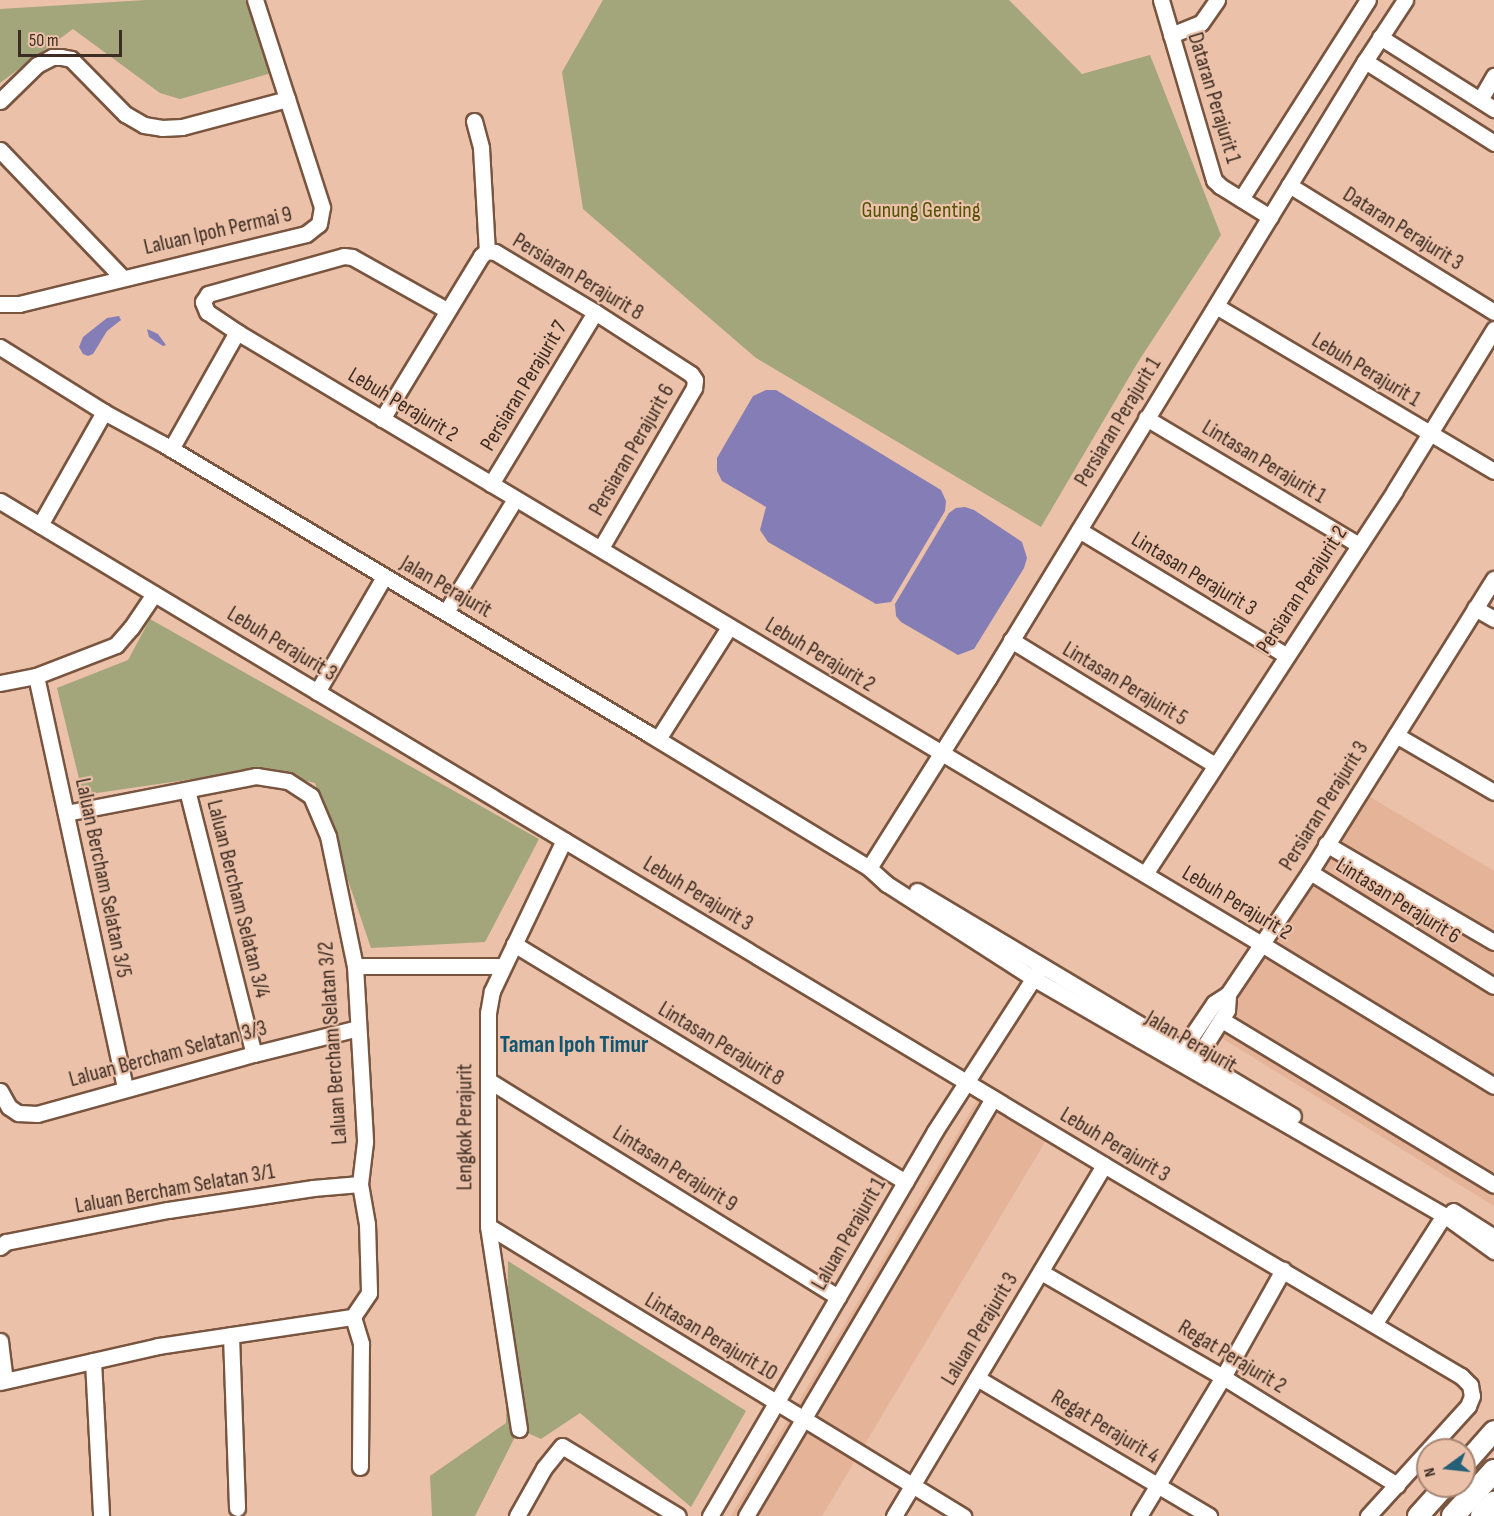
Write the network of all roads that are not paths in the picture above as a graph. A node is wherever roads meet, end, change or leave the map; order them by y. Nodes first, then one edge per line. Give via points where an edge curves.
1 (255, 0) edge
2 (1161, 0) edge
3 (1217, 0) edge
4 (1368, 0) edge
5 (1405, 0) edge
6 (1171, 35) junction
7 (1380, 37) junction
8 (1365, 61) junction
9 (1494, 76) edge
10 (287, 99) junction
11 (1480, 100) junction
12 (0, 101) edge
13 (1494, 109) edge
14 (474, 121) dead end
15 (1494, 143) edge
16 (0, 150) edge
17 (1289, 184) junction
18 (1241, 199) junction
19 (1270, 217) junction
20 (487, 251) junction
21 (122, 278) junction
22 (0, 304) edge
23 (1216, 306) junction
24 (447, 310) junction
25 (594, 312) junction
26 (1494, 312) edge
27 (1494, 329) edge
28 (237, 332) junction
29 (0, 347) edge
30 (691, 374) joint
31 (104, 412) junction
32 (1146, 418) junction
33 (382, 419) junction
34 (1430, 435) junction
35 (171, 449) junction
36 (1494, 471) edge
37 (491, 484) junction
38 (515, 499) junction
39 (0, 501) edge
40 (40, 525) junction
41 (1079, 530) junction
42 (1359, 545) junction
43 (601, 548) junction
44 (384, 577) junction
45 (1494, 579) edge
46 (154, 594) junction
47 (1475, 608) junction
48 (446, 612) junction
49 (1494, 619) edge
50 (729, 627) junction
51 (1011, 640) junction
52 (1287, 656) junction
53 (36, 676) junction
54 (0, 683) edge
55 (317, 692) junction
56 (1396, 735) junction
57 (658, 739) junction
58 (941, 754) junction
59 (1215, 765) junction
60 (187, 790) junction
61 (1494, 792) edge
62 (66, 813) junction
63 (564, 840) junction
64 (1326, 844) junction
65 (869, 868) junction
66 (1310, 872) junction
67 (1145, 874) junction
68 (1494, 942) edge
69 (1260, 943) junction
70 (514, 944) junction
71 (355, 966) junction
72 (503, 966) junction
73 (1037, 972) junction
74 (1494, 986) edge
75 (1228, 994) junction
76 (1222, 1020) junction
77 (358, 1028) junction
78 (254, 1054) junction
79 (1188, 1057) junction
80 (488, 1080) junction
81 (967, 1082) junction
82 (1494, 1086) edge
83 (125, 1088) junction
84 (0, 1091) edge
85 (993, 1099) junction
86 (1104, 1166) junction
87 (905, 1182) junction
88 (360, 1184) junction
89 (1494, 1185) edge
90 (1444, 1215) junction
91 (488, 1226) junction
92 (1494, 1237) edge
93 (0, 1246) edge
94 (1494, 1251) edge
95 (1283, 1270) junction
96 (1041, 1272) junction
97 (838, 1297) junction
98 (352, 1317) junction
99 (1375, 1323) junction
100 (231, 1335) junction
101 (0, 1341) edge
102 (93, 1361) junction
103 (1223, 1377) junction
104 (977, 1378) junction
105 (2, 1381) edge
106 (777, 1403) junction
107 (803, 1417) junction
108 (519, 1429) dead end
109 (1494, 1431) edge
110 (1476, 1451) edge
111 (360, 1467) dead end
112 (1494, 1471) edge
113 (911, 1485) junction
114 (1157, 1485) junction
115 (1397, 1485) junction
116 (1434, 1498) edge
117 (1494, 1503) edge
118 (237, 1508) dead end
119 (674, 1514) edge
120 (101, 1516) edge
121 (517, 1516) edge
122 (710, 1516) edge
123 (746, 1516) edge
124 (894, 1516) edge
125 (963, 1516) edge
126 (1139, 1516) edge
127 (1209, 1516) edge
128 (1368, 1516) edge
129 (1418, 1516) edge
130 (1453, 1516) edge
131 (1482, 1516) edge

1 - 10 street, Laluan Ipoh Permai 9
2 - 6 street, Dataran Perajurit 1
3 - 6 street via 1201,23
4 - 18 street
5 - 7 street, Persiaran Perajurit 1
6 - 18 street, Dataran Perajurit 1 via 1213,177 1218,185
7 - 8 street, Persiaran Perajurit 1
7 - 11 street
8 - 15 street
8 - 17 street, Persiaran Perajurit 1
9 - 11 street
10 - 12 street via 182,127 153,126 125,114 71,59 61,57 37,65
10 - 21 street, Laluan Ipoh Permai 9 via 322,207 322,217 313,231
11 - 13 street
14 - 20 street via 481,148
16 - 21 street
17 - 19 street, Persiaran Perajurit 1
17 - 26 street, Dataran Perajurit 3
18 - 19 street, Dataran Perajurit 1
19 - 23 street, Persiaran Perajurit 1
20 - 24 street, Persiaran Perajurit 8
20 - 25 street, Persiaran Perajurit 8 via 495,252
21 - 22 street, Laluan Ipoh Permai 9 via 20,304
23 - 32 street, Persiaran Perajurit 1
23 - 34 street, Lebuh Perajurit 1
24 - 28 street, Lebuh Perajurit 2 via 344,256 208,294 203,302 207,312
24 - 33 street, Persiaran Perajurit 8
25 - 30 street, Persiaran Perajurit 8
25 - 37 street, Persiaran Perajurit 7
27 - 34 street, Persiaran Perajurit 2
28 - 33 street, Lebuh Perajurit 2
28 - 35 street
29 - 31 street, Jalan Perajurit
30 - 43 street, Persiaran Perajurit 6 via 694,388
31 - 35 street, Jalan Perajurit
31 - 40 street
32 - 41 street, Persiaran Perajurit 1
32 - 42 street, Lintasan Perajurit 1
33 - 37 street, Lebuh Perajurit 2
34 - 36 street, Lebuh Perajurit 1
34 - 42 street, Persiaran Perajurit 2
35 - 44 street, Jalan Perajurit
37 - 38 street, Lebuh Perajurit 2
38 - 43 street, Lebuh Perajurit 2
38 - 48 street
39 - 40 street, Lebuh Perajurit 3
40 - 46 street, Lebuh Perajurit 3
41 - 51 street, Persiaran Perajurit 1
41 - 52 street, Lintasan Perajurit 3
42 - 52 street, Persiaran Perajurit 2
43 - 50 street, Lebuh Perajurit 2
44 - 48 street, Jalan Perajurit
44 - 55 street
45 - 47 street, Persiaran Perajurit 3
46 - 53 street via 116,645
46 - 55 street, Lebuh Perajurit 3
47 - 49 street
47 - 56 street, Persiaran Perajurit 3
48 - 57 street, Jalan Perajurit
50 - 57 street
50 - 58 street, Lebuh Perajurit 2
51 - 58 street, Persiaran Perajurit 1
51 - 59 street, Lintasan Perajurit 5
52 - 59 street, Persiaran Perajurit 2
53 - 54 street
53 - 62 street, Laluan Bercham Selatan 3/5
55 - 63 street, Lebuh Perajurit 3
56 - 61 street
56 - 64 street, Persiaran Perajurit 3
57 - 65 street, Jalan Perajurit
58 - 65 street, Persiaran Perajurit 1
58 - 67 street, Lebuh Perajurit 2
59 - 67 street, Persiaran Perajurit 2
60 - 62 street, Laluan Bercham Selatan 3/2
60 - 71 street, Laluan Bercham Selatan 3/2 via 256,776 288,781 311,796 328,836
60 - 78 street, Laluan Bercham Selatan 3/4
62 - 83 street, Laluan Bercham Selatan 3/5
63 - 70 street, Lengkok Perajurit
63 - 81 street, Lebuh Perajurit 3
64 - 66 street, Persiaran Perajurit 3
64 - 68 street, Lintasan Perajurit 6
65 - 73 street, Jalan Perajurit via 887,884
66 - 69 street, Persiaran Perajurit 3
66 - 74 street, Lintasan Perajurit 6
67 - 69 street, Lebuh Perajurit 2
69 - 75 street, Persiaran Perajurit 3
69 - 82 street, Lebuh Perajurit 2
70 - 72 street, Lengkok Perajurit
70 - 87 street, Lintasan Perajurit 8
71 - 72 street
71 - 77 street, Laluan Bercham Selatan 3/2
72 - 80 street, Lengkok Perajurit via 488,1013
73 - 79 street, Jalan Perajurit
73 - 81 street, Laluan Perajurit 1
75 - 76 street, Persiaran Perajurit 3
75 - 79 street via 1214,1003
76 - 79 street, Persiaran Perajurit 3
76 - 89 street
77 - 78 street, Laluan Bercham Selatan 3/3
77 - 88 street, Laluan Bercham Selatan 3/2 via 365,1142
78 - 83 street, Laluan Bercham Selatan 3/3
79 - 90 street, Jalan Perajurit
79 - 92 street, Jalan Perajurit
80 - 91 street, Lengkok Perajurit
80 - 97 street, Lintasan Perajurit 9
81 - 85 street, Lebuh Perajurit 3
81 - 87 street, Laluan Perajurit 1
83 - 84 street, Laluan Bercham Selatan 3/3 via 28,1115 9,1107
85 - 86 street, Lebuh Perajurit 3
85 - 107 street
86 - 95 street, Lebuh Perajurit 3
86 - 96 street, Laluan Perajurit 3
87 - 97 street, Laluan Perajurit 1
88 - 93 street, Laluan Bercham Selatan 3/1 via 168,1210
88 - 98 street, Laluan Bercham Selatan 3/2 via 367,1224 369,1293
90 - 94 street, Jalan Perajurit
90 - 99 street
91 - 106 street, Lintasan Perajurit 10
91 - 108 street, Lengkok Perajurit
95 - 99 street, Lebuh Perajurit 3
95 - 103 street
96 - 103 street, Regat Perajurit 2
96 - 104 street, Laluan Perajurit 3
97 - 106 street, Laluan Perajurit 1
98 - 100 street
98 - 111 street via 361,1344
99 - 115 street, Lebuh Perajurit 3 via 1461,1376 1470,1384 1472,1396 1468,1407
100 - 102 street
100 - 118 street
101 - 105 street
102 - 105 street
102 - 120 street
103 - 114 street
103 - 115 street, Regat Perajurit 2
104 - 113 street, Laluan Perajurit 3
104 - 114 street, Regat Perajurit 4
106 - 107 street, Lintasan Perajurit 10
106 - 122 street, Laluan Perajurit 1
107 - 113 street, Lintasan Perajurit 10
107 - 123 street
109 - 110 main road
112 - 130 highway
113 - 124 street, Laluan Perajurit 3
113 - 125 street, Lintasan Perajurit 10
114 - 126 street
114 - 127 street, Regat Perajurit 4
115 - 128 street
116 - 129 main road
117 - 131 highway
119 - 121 street via 562,1446 544,1468

